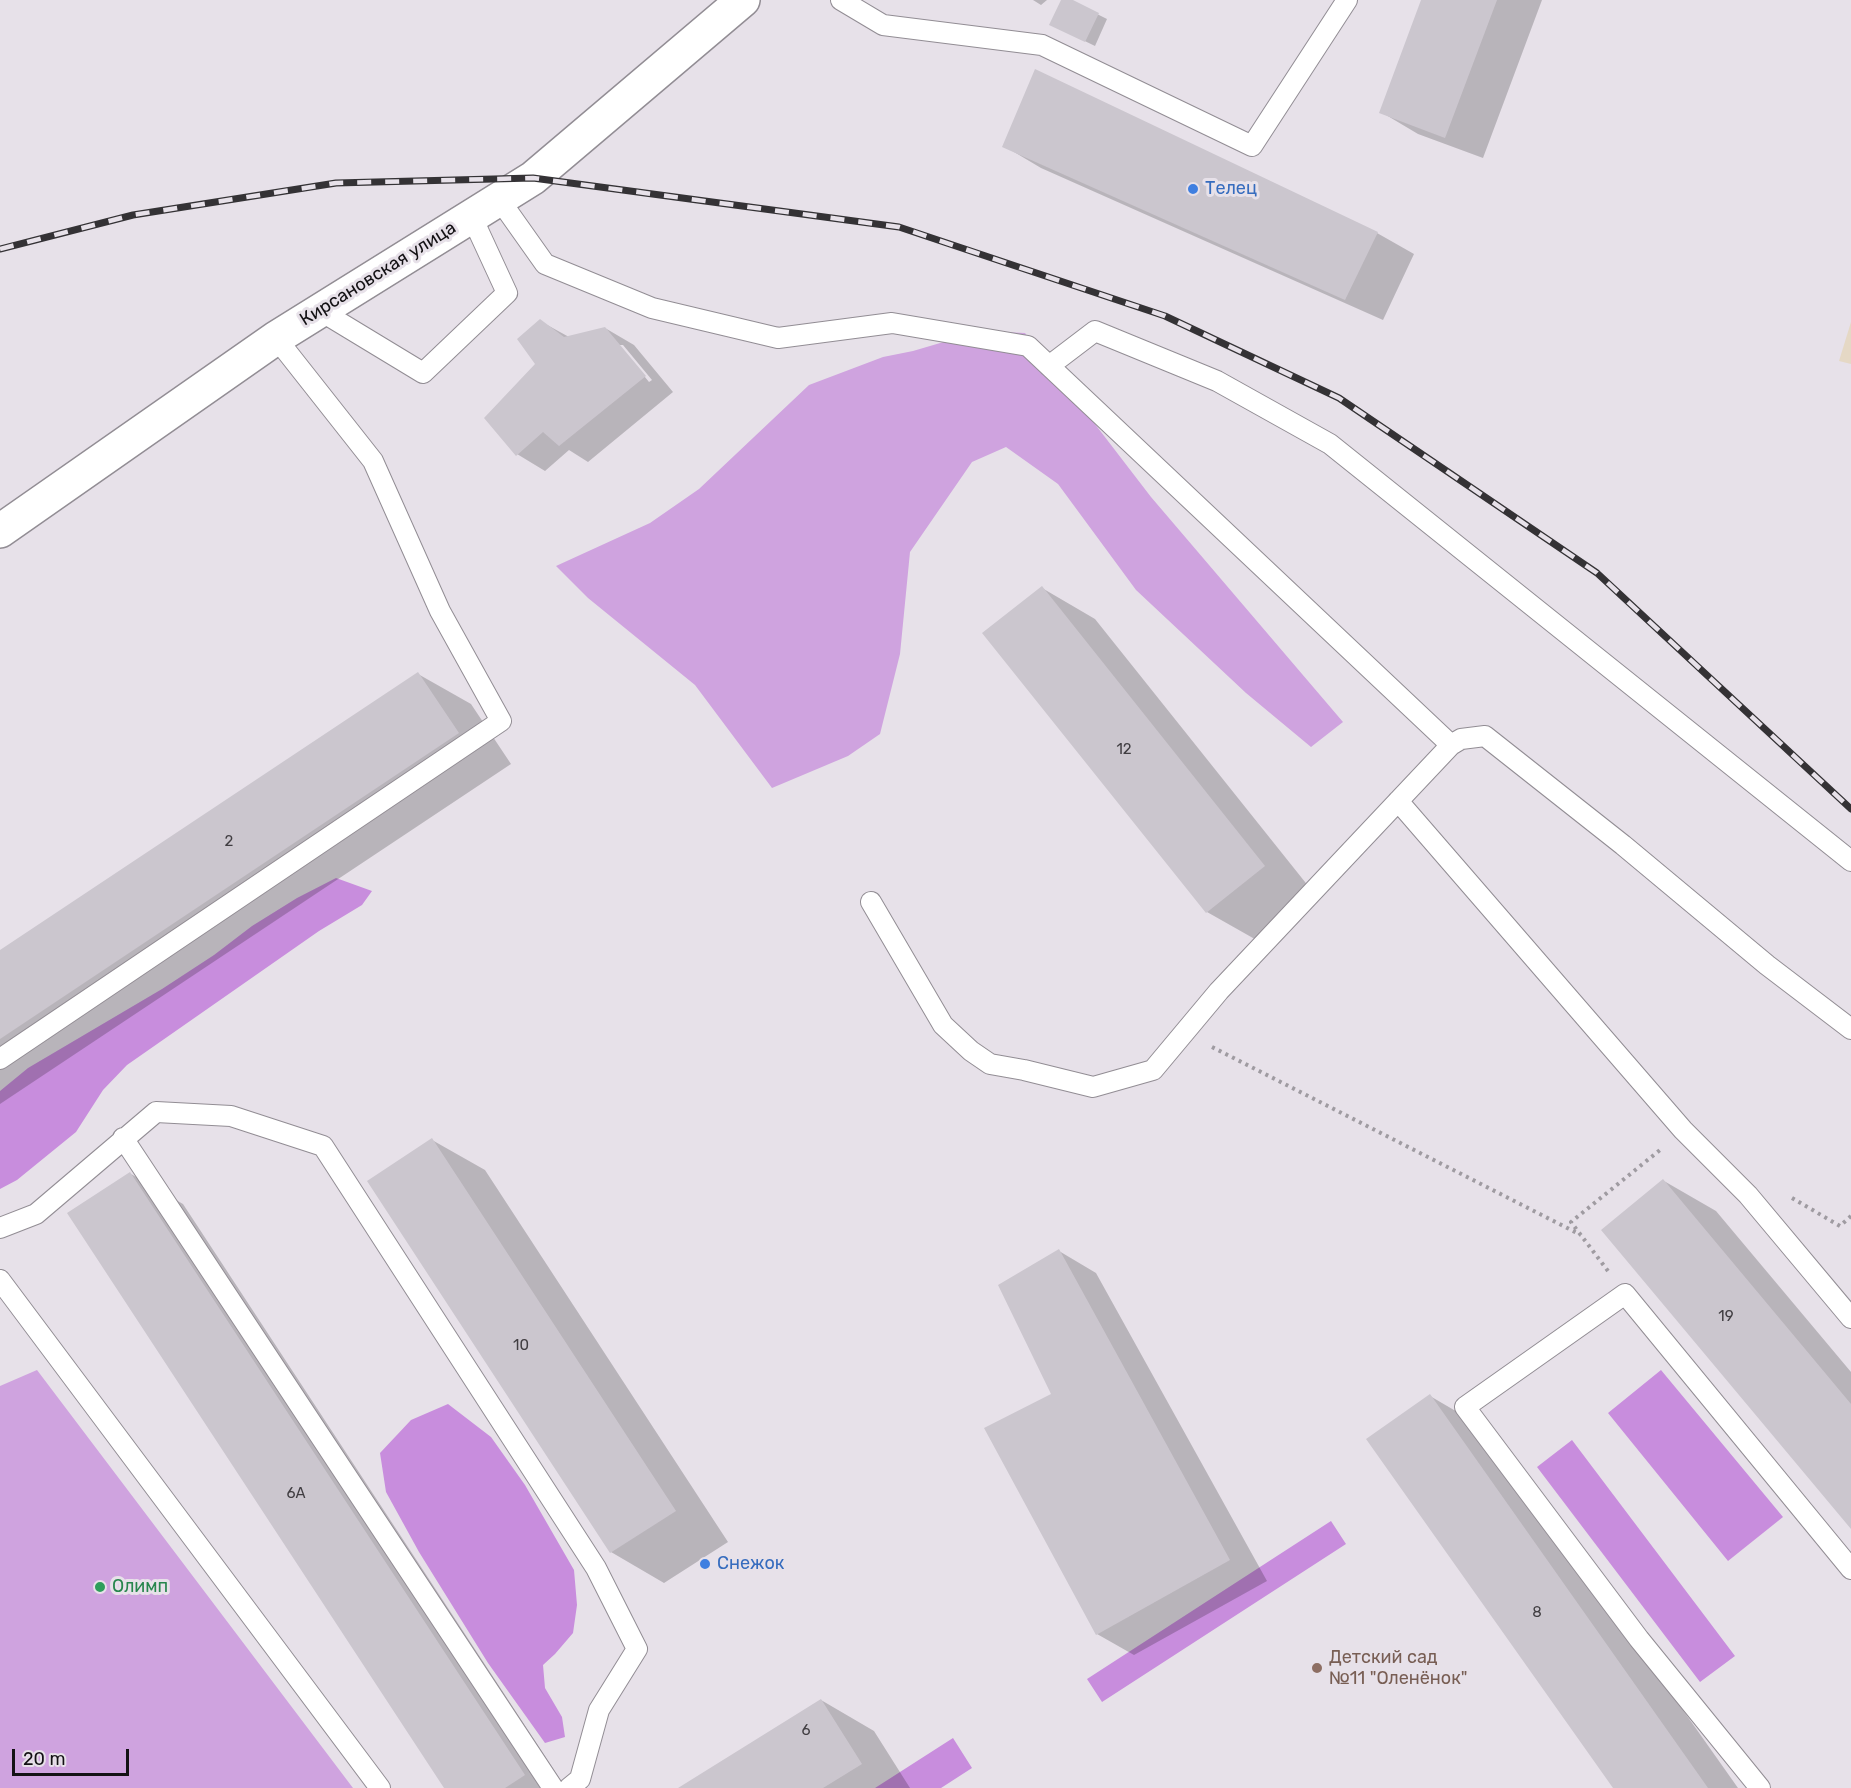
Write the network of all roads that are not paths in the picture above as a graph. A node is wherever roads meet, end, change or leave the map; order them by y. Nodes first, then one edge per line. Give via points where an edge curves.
1 (743, 0) edge
2 (841, 0) edge
3 (1347, 0) edge
4 (499, 199) junction
5 (471, 215) junction
6 (319, 310) junction
7 (276, 338) junction
8 (1049, 366) junction
9 (0, 531) edge
10 (1451, 745) junction
11 (1398, 801) junction
12 (1851, 861) edge
13 (871, 902) dead end
14 (1851, 1029) edge
15 (0, 1059) edge
16 (123, 1138) junction
17 (0, 1228) edge
18 (0, 1280) edge
19 (1851, 1318) edge
20 (1851, 1569) edge
21 (381, 1788) edge
22 (553, 1788) edge
23 (569, 1788) edge
24 (1760, 1788) edge

1 - 4 main road, Кирсановская улица via 533,178
2 - 3 lane via 883,25 1042,45 1252,146
4 - 5 main road, Кирсановская улица
4 - 8 lane via 545,264 652,308 778,338 892,323 1028,346
5 - 6 main road, Кирсановская улица
5 - 6 lane via 507,293 423,373
6 - 7 main road, Кирсановская улица
7 - 9 main road, Кирсановская улица
7 - 15 lane via 373,461 440,611 501,721
8 - 10 lane
8 - 12 lane via 1095,331 1217,381 1330,444
10 - 11 lane
10 - 14 lane via 1461,739 1485,736
11 - 13 lane via 1219,991 1153,1070 1093,1087 990,1064 971,1051 943,1025
11 - 19 lane via 1683,1130 1748,1195
16 - 17 lane via 36,1214
16 - 22 lane
16 - 23 lane via 156,1112 231,1116 322,1146 596,1568 637,1649 599,1710 580,1779
18 - 21 lane
20 - 24 lane via 1625,1294 1465,1407 1639,1639

